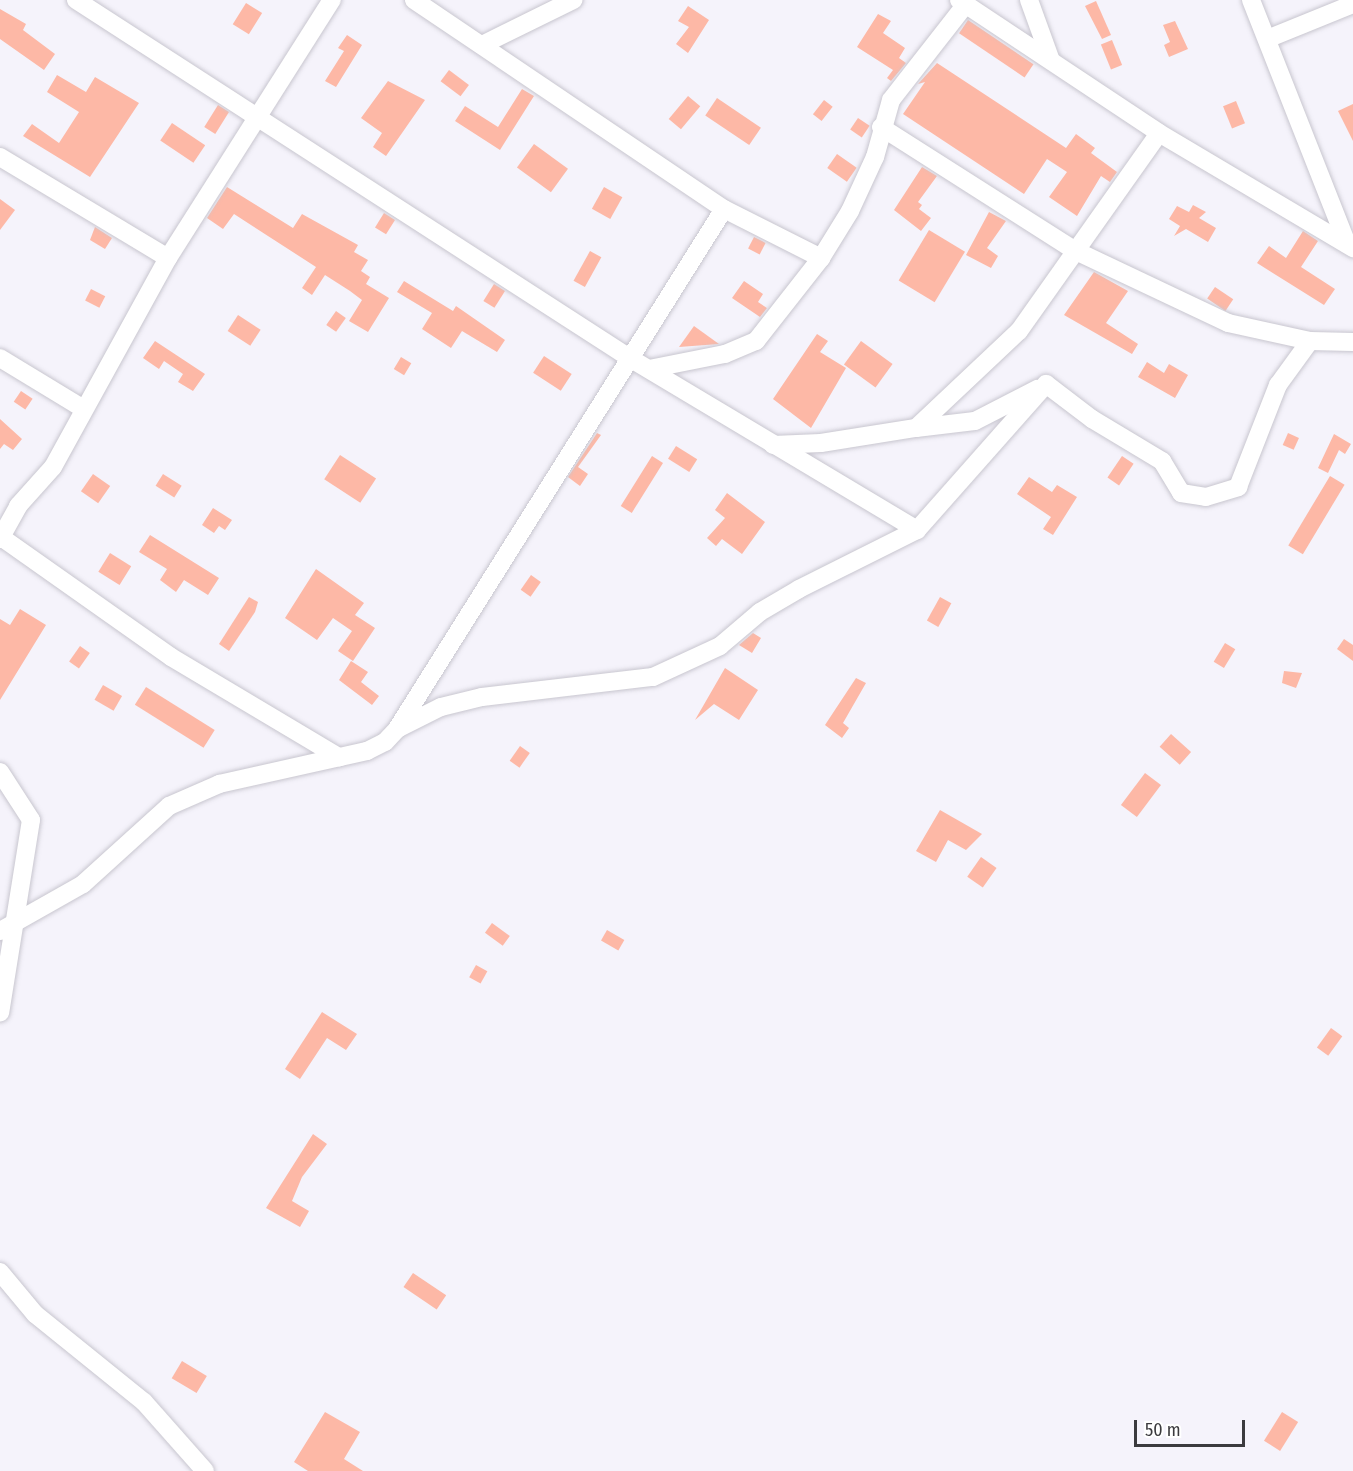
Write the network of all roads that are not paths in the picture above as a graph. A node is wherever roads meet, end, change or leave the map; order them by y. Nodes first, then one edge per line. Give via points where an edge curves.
1 (76, 0) edge
2 (332, 0) edge
3 (414, 0) edge
4 (573, 0) edge
5 (1029, 0) edge
6 (1251, 0) edge
7 (963, 2) edge
8 (1353, 4) edge
9 (1266, 39) junction
10 (482, 45) junction
11 (1050, 58) junction
12 (255, 115) junction
13 (881, 127) junction
14 (1159, 133) junction
15 (0, 157) edge
16 (724, 209) junction
17 (1350, 246) edge
18 (1076, 250) junction
19 (168, 258) junction
20 (821, 258) junction
21 (1310, 341) junction
22 (1353, 342) edge
23 (628, 357) junction
24 (0, 358) edge
25 (649, 369) junction
26 (1046, 384) junction
27 (84, 409) junction
28 (916, 428) junction
29 (773, 445) junction
30 (917, 530) junction
31 (1, 538) edge
32 (397, 729) junction
33 (339, 757) junction
34 (0, 772) edge
35 (7, 927) edge
36 (0, 1013) edge
37 (0, 1272) edge
38 (205, 1471) edge

1 - 12 street
2 - 12 street
3 - 10 street
4 - 10 street
5 - 11 street
6 - 9 street
7 - 11 street
7 - 13 street via 891,100
8 - 9 street
9 - 17 street
10 - 16 street
11 - 14 street
12 - 19 street
12 - 23 street
13 - 18 street
13 - 20 street via 875,157
14 - 17 street
14 - 18 street
15 - 19 street
16 - 20 street
16 - 23 street
18 - 21 street via 1228,323
18 - 28 street via 1019,331
19 - 27 street
20 - 25 street via 756,341 725,354
21 - 22 street
21 - 26 street via 1278,385 1238,487 1206,497 1181,493 1162,461 1092,419
23 - 25 street
23 - 32 street
24 - 27 street
25 - 29 street
26 - 28 street via 975,422
26 - 30 street
27 - 31 street via 53,467 18,506
28 - 29 street via 821,443
29 - 30 street
30 - 32 street via 799,589 760,612 720,646 653,677 482,697 441,707
31 - 33 street via 171,657
32 - 33 street via 367,751
33 - 35 street via 219,784 169,806 83,884
34 - 35 street via 31,820
35 - 36 street
37 - 38 street via 35,1314 144,1402

